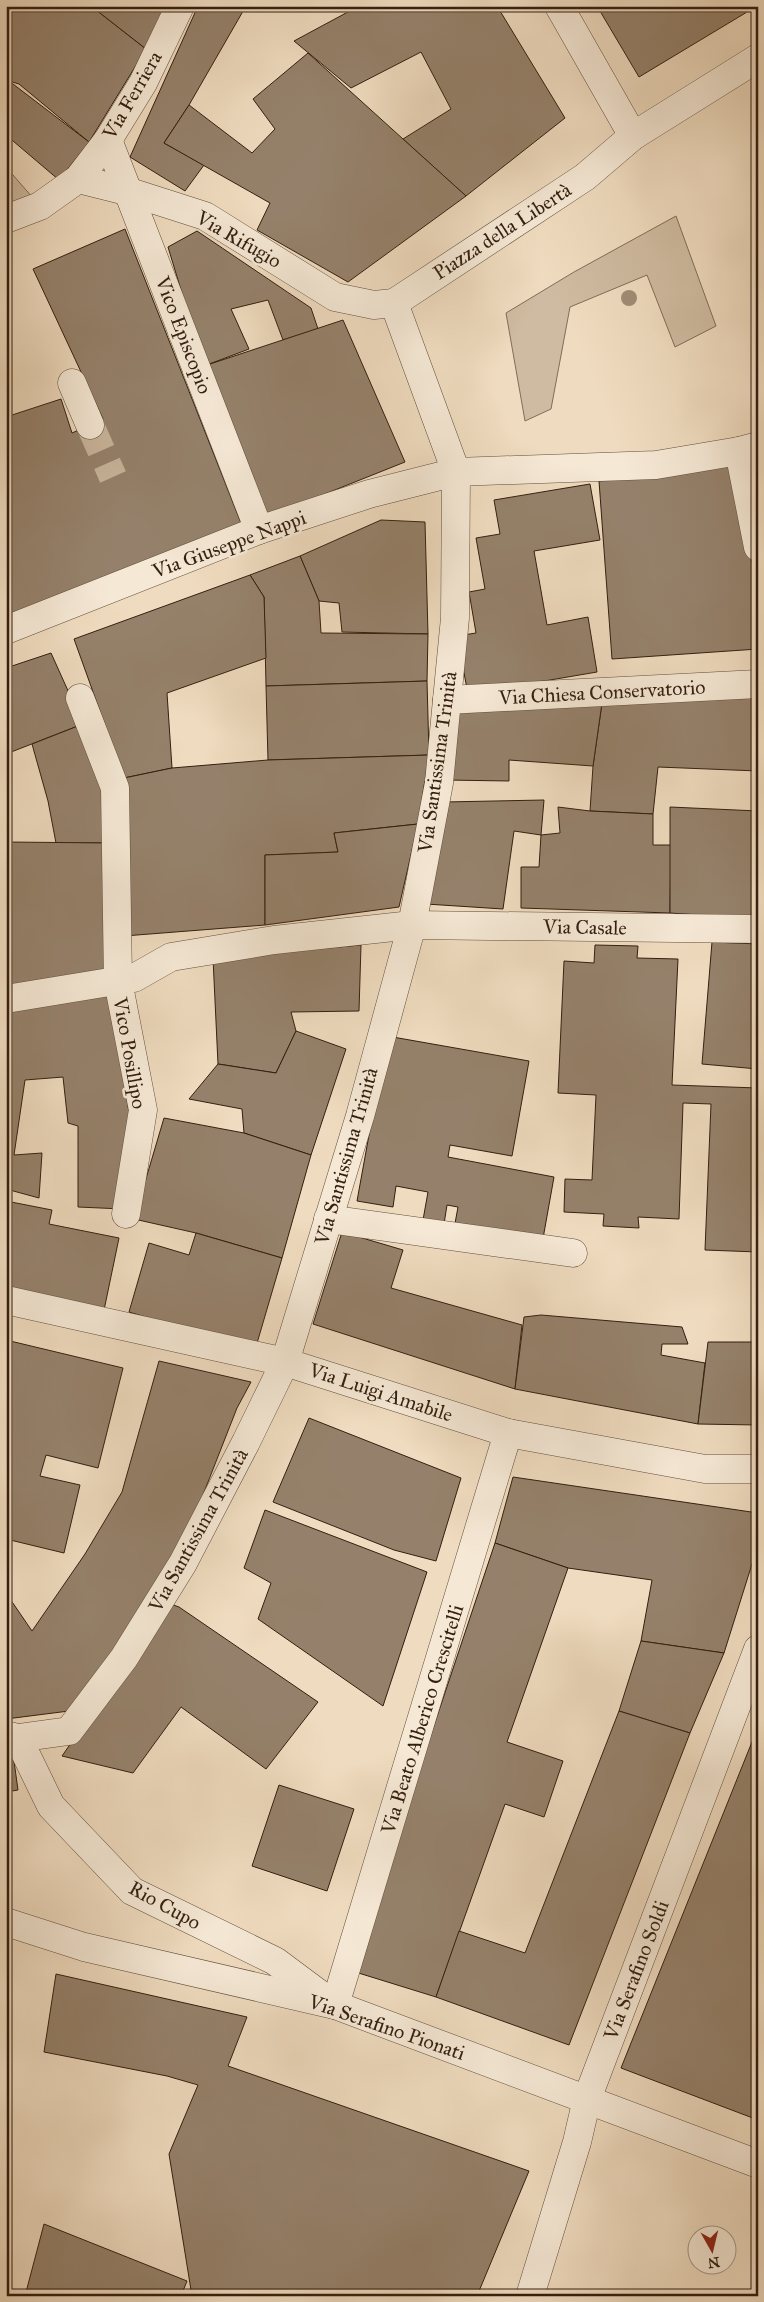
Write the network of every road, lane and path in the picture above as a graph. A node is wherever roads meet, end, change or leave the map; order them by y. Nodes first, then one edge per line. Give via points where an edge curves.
1 (180, 6) edge
2 (559, 6) edge
3 (758, 58) edge
4 (633, 136) junction
5 (108, 140) junction
6 (78, 180) junction
7 (130, 192) junction
8 (179, 208) junction
9 (6, 219) edge
10 (150, 246) junction
11 (394, 302) junction
12 (72, 383) dead end
13 (90, 425) tunnel mouth
14 (748, 448) edge
15 (456, 472) junction
16 (259, 530) junction
17 (758, 547) edge
18 (6, 630) edge
19 (758, 684) edge
20 (80, 698) dead end
21 (447, 700) junction
22 (412, 924) junction
23 (758, 929) edge
24 (118, 981) junction
25 (6, 999) edge
26 (126, 1214) dead end
27 (328, 1219) junction
28 (574, 1253) dead end
29 (6, 1300) edge
30 (285, 1362) junction
31 (508, 1433) junction
32 (758, 1469) edge
33 (758, 1649) edge
34 (12, 1737) edge
35 (6, 1922) edge
36 (335, 2006) junction
37 (588, 2099) junction
38 (758, 2164) edge
39 (530, 2296) edge

1 - 5 street, Via Ferriera via 143,84
2 - 4 street
3 - 4 street, Piazza della Libertà
4 - 11 street, Piazza della Libertà via 584,177
5 - 6 street, Via Ferriera
5 - 7 street, Vico Episcopio
6 - 7 street, Via Rifugio
6 - 9 street, Via Ferriera via 40,206
7 - 8 street, Via Rifugio
7 - 10 street, Vico Episcopio
8 - 10 street
8 - 11 street, Via Rifugio via 205,216 335,297 374,305
10 - 16 street, Vico Episcopio
11 - 15 street
12 - 13 street
14 - 15 street, Via Giuseppe Nappi via 656,464
14 - 17 street
15 - 16 street, Via Giuseppe Nappi via 369,494
15 - 21 street, Via Santissima Trinità via 455,618
16 - 18 street, Via Giuseppe Nappi
19 - 21 street, Via Chiesa Conservatorio
20 - 24 street, Vico Posillipo via 115,788
21 - 22 street, Via Santissima Trinità via 439,782
22 - 23 street, Via Casale
22 - 24 street, Via Casale via 274,940 171,957 134,978
22 - 27 street, Via Santissima Trinità via 360,1116
24 - 25 street, Via Casale
24 - 26 street, Vico Posillipo via 143,1110
27 - 28 street
27 - 30 street, Via Santissima Trinità
29 - 30 street, Via Luigi Amabile
30 - 31 street, Via Luigi Amabile
30 - 34 street, Via Santissima Trinità via 183,1563 124,1658 70,1731
31 - 32 street, Via Luigi Amabile via 705,1469
31 - 36 street, Via Beato Alberico Crescitelli
33 - 37 street, Via Serafino Soldi
34 - 36 street, Rio Cupo via 51,1806 132,1891 275,1961
35 - 36 street, Via Serafino Pionati via 84,1947
36 - 37 street, Via Serafino Pionati
37 - 38 street, Via Serafino Pionati
37 - 39 street, Via Serafino Soldi

